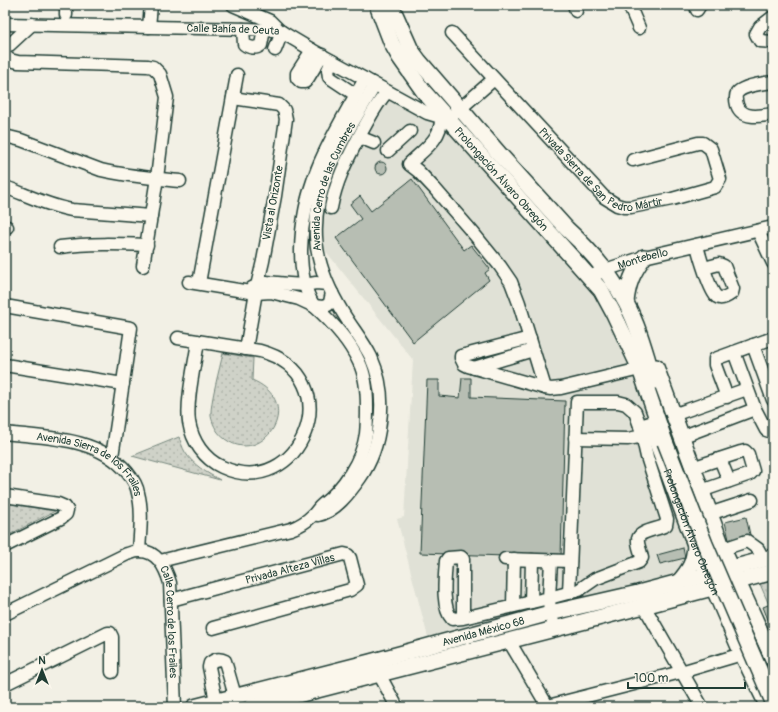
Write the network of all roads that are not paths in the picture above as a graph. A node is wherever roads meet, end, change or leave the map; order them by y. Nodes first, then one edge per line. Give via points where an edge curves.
1 (151, 5) edge
2 (233, 5) edge
3 (377, 5) edge
4 (391, 5) edge
5 (629, 5) edge
6 (773, 17) edge
7 (5, 24) edge
8 (32, 24) junction
9 (149, 27) junction
10 (638, 28) dead end
11 (243, 29) junction
12 (264, 30) junction
13 (281, 31) junction
14 (452, 34) dead end
15 (773, 42) edge
16 (5, 49) edge
17 (276, 50) dead end
18 (322, 55) junction
19 (5, 56) edge
20 (237, 75) dead end
21 (494, 79) junction
22 (370, 82) junction
23 (773, 82) edge
24 (387, 92) junction
25 (356, 95) junction
26 (233, 98) junction
27 (460, 109) junction
28 (773, 114) edge
29 (444, 118) junction
30 (410, 131) dead end
31 (5, 136) edge
32 (359, 137) junction
33 (374, 143) dead end
34 (388, 151) dead end
35 (633, 160) dead end
36 (157, 178) junction
37 (180, 181) dead end
38 (5, 187) edge
39 (331, 208) dead end
40 (151, 216) junction
41 (773, 227) edge
42 (758, 231) junction
43 (147, 245) junction
44 (697, 245) junction
45 (60, 247) dead end
46 (644, 257) junction
47 (773, 263) edge
48 (143, 266) dead end
49 (704, 268) dead end
50 (605, 270) junction
51 (590, 277) junction
52 (304, 285) junction
53 (329, 289) junction
54 (253, 290) junction
55 (626, 302) junction
56 (5, 306) edge
57 (314, 306) junction
58 (178, 338) dead end
59 (530, 338) junction
60 (773, 339) edge
61 (641, 340) junction
62 (198, 341) junction
63 (753, 345) junction
64 (246, 349) junction
65 (533, 350) junction
66 (734, 352) junction
67 (5, 365) edge
68 (474, 368) junction
69 (636, 370) junction
70 (123, 384) junction
71 (545, 388) junction
72 (561, 388) junction
73 (747, 389) junction
74 (727, 396) junction
75 (773, 400) edge
76 (577, 402) junction
77 (755, 410) junction
78 (673, 415) junction
79 (773, 430) edge
80 (5, 433) edge
81 (658, 434) junction
82 (575, 438) junction
83 (112, 456) junction
84 (720, 459) junction
85 (692, 468) junction
86 (729, 481) junction
87 (700, 491) junction
88 (5, 496) edge
89 (752, 500) dead end
90 (709, 514) junction
91 (312, 516) junction
92 (695, 545) junction
93 (5, 546) edge
94 (723, 549) junction
95 (139, 551) junction
96 (768, 558) edge
97 (532, 560) junction
98 (160, 561) junction
99 (551, 561) junction
100 (570, 561) junction
101 (766, 573) edge
102 (734, 575) junction
103 (711, 582) junction
104 (678, 583) junction
105 (697, 592) junction
106 (569, 593) junction
107 (171, 600) junction
108 (531, 602) junction
109 (550, 605) junction
110 (513, 606) junction
111 (644, 606) junction
112 (751, 610) junction
113 (724, 612) junction
114 (5, 614) edge
115 (463, 618) dead end
116 (213, 628) dead end
117 (554, 628) junction
118 (509, 641) junction
119 (742, 654) junction
120 (773, 659) edge
121 (112, 672) dead end
122 (681, 672) junction
123 (378, 674) junction
124 (773, 678) edge
125 (5, 684) edge
126 (235, 696) junction
127 (216, 701) junction
128 (773, 702) edge
129 (176, 707) edge
130 (194, 707) edge
131 (250, 707) edge
132 (397, 707) edge
133 (547, 707) edge
134 (702, 707) edge
135 (768, 707) edge

1 - 9 street
2 - 13 street via 270,21
3 - 29 main road, Prolongación Álvaro Obregón via 400,58
4 - 27 main road, Prolongación Álvaro Obregón via 416,57
5 - 10 street
6 - 15 street via 756,34 760,41
7 - 8 street, Calle Bahía de Ceuta
8 - 9 street, Calle Bahía de Ceuta
8 - 16 street
9 - 11 street, Calle Bahía de Ceuta
11 - 12 street, Calle Bahía de Ceuta
11 - 12 street via 244,44 255,47 262,44
12 - 13 street, Calle Bahía de Ceuta
13 - 17 street
13 - 18 street, Calle Bahía de Ceuta
14 - 21 street, Privada Sierra de San Pedro Mártir
18 - 22 street, Calle Bahía de Ceuta
18 - 25 street via 329,77
19 - 36 street via 18,62 153,67 162,78 168,97
20 - 26 street
21 - 27 street
21 - 35 street, Privada Sierra de San Pedro Mártir via 604,197 617,205 631,208 672,199 715,187 720,179 711,149 703,143
22 - 24 street, Calle Bahía de Ceuta
22 - 25 street, Avenida Cerro de las Cumbres
22 - 53 street, Avenida Cerro de las Cumbres via 329,166 318,199 316,240 321,268
23 - 28 street via 744,88 737,92 736,96 738,108 742,113 760,116
24 - 29 street, Calle Bahía de Ceuta via 427,113
24 - 32 street via 370,115
25 - 52 street, Avenida Cerro de las Cumbres via 320,161 308,194 301,241
26 - 54 street, Vista al Orizonte via 279,105 284,110 286,120 263,261
26 - 54 street via 194,283
27 - 29 street
27 - 50 main road, Prolongación Álvaro Obregón
29 - 51 main road, Prolongación Álvaro Obregón
29 - 59 street via 438,134 409,164 435,189 500,266 515,292
30 - 34 street
31 - 36 street via 101,170 135,177
32 - 33 street
32 - 39 street via 338,180
36 - 37 street
36 - 40 street
38 - 40 street via 61,208
40 - 43 street
41 - 42 street, Montebello
42 - 44 street, Montebello
42 - 47 street
43 - 45 street via 109,243
43 - 48 street
44 - 46 street, Montebello
44 - 49 street
46 - 50 street, Montebello
46 - 55 main road via 627,287
50 - 51 street, Montebello
50 - 55 main road, Prolongación Álvaro Obregón
51 - 69 main road, Prolongación Álvaro Obregón via 601,290 614,314
52 - 53 street via 316,283
52 - 54 street via 266,282
52 - 57 street, Avenida Cerro de las Cumbres
53 - 57 street via 328,305
53 - 91 street, Avenida Cerro de las Cumbres via 365,345 374,366 379,382 381,418 376,448 364,472 340,502 322,514
54 - 57 street via 299,299
54 - 64 street, Vista al Orizonte
55 - 61 main road, Prolongación Álvaro Obregón
56 - 70 street via 131,328
57 - 91 street, Avenida Cerro de las Cumbres via 342,335 359,362 366,388 367,405 366,435 358,459 347,478
58 - 62 street
59 - 65 street
59 - 68 street via 461,356 464,364
60 - 63 street
61 - 78 main road, Prolongación Álvaro Obregón via 654,362
61 - 81 main road, Prolongación Álvaro Obregón
62 - 64 street
62 - 64 street via 188,410 194,438 205,456 217,465 248,473 268,469 290,456 306,434 310,410 305,386 290,366 278,356
63 - 66 street
63 - 75 street
65 - 68 street
65 - 71 street
66 - 73 street
66 - 74 street via 715,360
67 - 70 street
68 - 71 street
69 - 72 street
69 - 81 main road, Prolongación Álvaro Obregón
69 - 81 main road, Prolongación Álvaro Obregón
70 - 83 street
71 - 72 street
72 - 76 street
73 - 74 street
73 - 77 street
74 - 78 street
76 - 81 street via 626,404
76 - 82 street
77 - 79 street via 766,430
77 - 81 street
78 - 81 main road, Prolongación Álvaro Obregón
80 - 83 street, Avenida Sierra de los Frailes via 88,445
81 - 82 street via 628,439
81 - 85 main road, Prolongación Álvaro Obregón
81 - 92 main road, Prolongación Álvaro Obregón
81 - 106 street via 666,525 639,536 642,558 638,562 595,579
81 - 124 main road, Prolongación Álvaro Obregón via 715,547
81 - 128 main road, Prolongación Álvaro Obregón, bridge
82 - 100 street
83 - 95 street, Avenida Sierra de los Frailes via 130,475 138,492
84 - 85 street
84 - 86 street
84 - 86 street via 741,452 748,454 753,471
85 - 87 main road, Prolongación Álvaro Obregón
86 - 87 street
87 - 90 main road, Prolongación Álvaro Obregón
88 - 93 street via 58,504 67,510 61,518
89 - 90 street
90 - 94 main road, Prolongación Álvaro Obregón
91 - 98 street, Avenida Cerro de las Cumbres via 302,525 292,529
92 - 103 main road, Prolongación Álvaro Obregón
92 - 104 main road via 692,564
94 - 96 street via 747,541
94 - 102 main road, Prolongación Álvaro Obregón
95 - 98 street, Calle Cerro de los Frailes
95 - 114 street via 126,554
96 - 102 main road, Avenida México 68
97 - 99 street
97 - 108 street
97 - 110 street via 510,559
98 - 107 street, Calle Cerro de los Frailes via 170,584
99 - 100 street
99 - 109 street
100 - 106 street
101 - 102 main road, Avenida México 68
101 - 112 main road via 753,586
102 - 103 main road, Avenida México 68
102 - 112 main road, Prolongación Álvaro Obregón
103 - 104 main road, Avenida México 68
103 - 105 main road, Avenida México 68
103 - 113 main road, Prolongación Álvaro Obregón
104 - 109 main road, Avenida México 68
105 - 111 main road, Avenida México 68
105 - 113 main road via 706,596
106 - 109 street
107 - 116 street, Privada Alteza Villas via 344,554 350,558 357,585 350,590
107 - 129 street, Calle Cerro de los Frailes
108 - 109 street
108 - 110 street
109 - 117 street
109 - 126 main road, Avenida México 68
110 - 115 street
111 - 117 main road, Avenida México 68
111 - 122 street
112 - 120 main road, Prolongación Álvaro Obregón
113 - 119 main road, Prolongación Álvaro Obregón
117 - 118 main road, Avenida México 68
118 - 123 main road, Avenida México 68
118 - 133 street
119 - 122 street
119 - 135 main road, Prolongación Álvaro Obregón
121 - 125 street via 112,637 108,633
122 - 133 street
122 - 134 street
123 - 131 main road, Avenida México 68
123 - 132 street
126 - 127 main road, Avenida México 68
126 - 127 street via 225,661 214,660 210,667
127 - 130 main road, Avenida México 68

